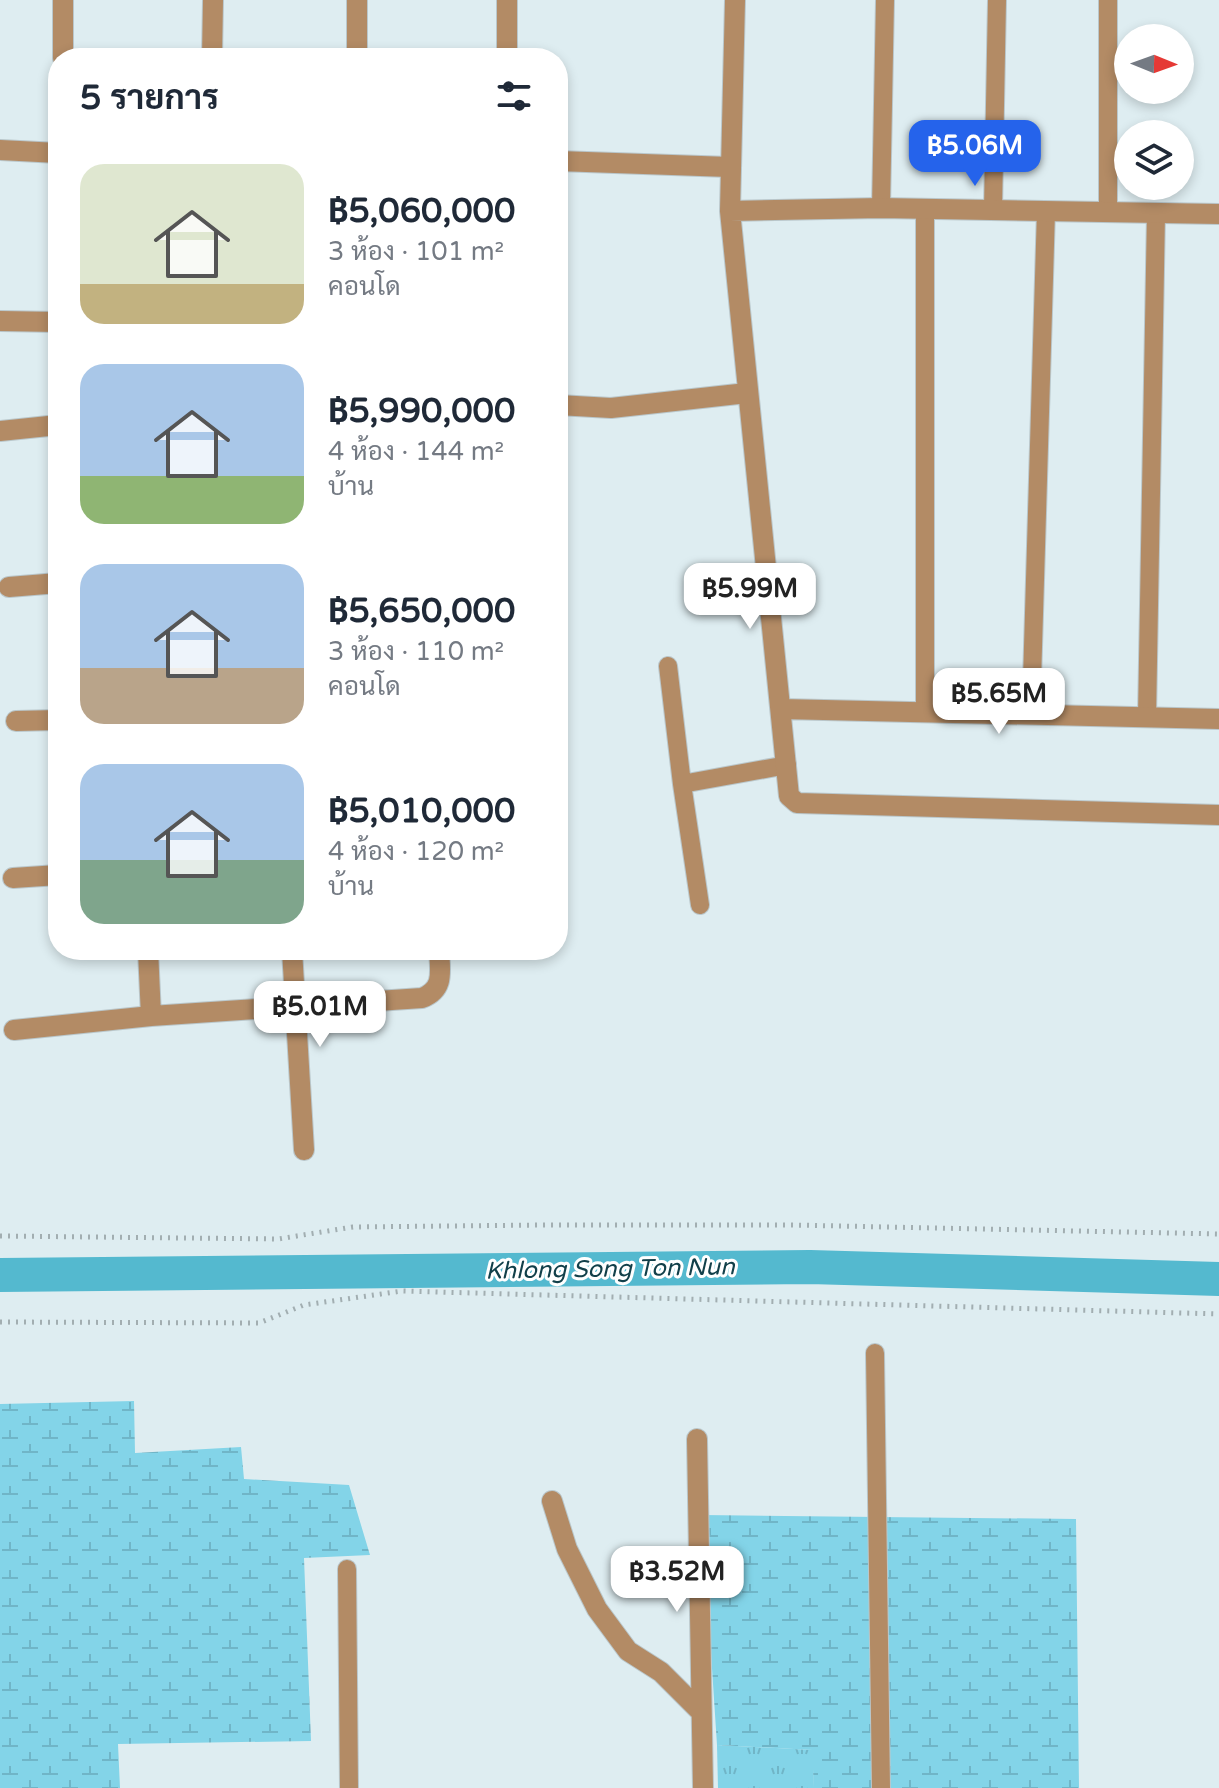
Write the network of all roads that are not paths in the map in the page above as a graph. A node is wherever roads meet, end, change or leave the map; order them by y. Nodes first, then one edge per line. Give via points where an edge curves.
1 (63, 0) edge
2 (213, 0) edge
3 (357, 0) edge
4 (507, 0) edge
5 (735, 0) edge
6 (885, 0) edge
7 (997, 0) edge
8 (1108, 0) edge
9 (63, 48) edge
10 (212, 48) edge
11 (357, 48) edge
12 (507, 48) edge
13 (0, 150) edge
14 (48, 152) edge
15 (568, 161) edge
16 (729, 167) junction
17 (881, 208) junction
18 (925, 209) junction
19 (993, 210) junction
20 (730, 211) junction
21 (1046, 211) junction
22 (1108, 212) junction
23 (1156, 213) junction
24 (1219, 214) edge
25 (0, 321) edge
26 (48, 322) edge
27 (747, 393) junction
28 (568, 406) edge
29 (48, 426) edge
30 (0, 431) edge
31 (48, 584) edge
32 (9, 587) dead end
33 (668, 666) dead end
34 (781, 709) junction
35 (925, 712) junction
36 (1031, 714) junction
37 (1147, 717) junction
38 (1219, 719) edge
39 (48, 720) edge
40 (16, 721) dead end
41 (787, 765) junction
42 (682, 784) junction
43 (1219, 815) edge
44 (48, 876) edge
45 (13, 878) dead end
46 (700, 905) dead end
47 (148, 960) edge
48 (293, 960) edge
49 (439, 960) edge
50 (295, 1006) junction
51 (151, 1016) junction
52 (14, 1030) dead end
53 (304, 1150) dead end
54 (875, 1353) dead end
55 (697, 1439) dead end
56 (552, 1501) dead end
57 (347, 1569) dead end
58 (700, 1711) junction
59 (349, 1788) edge
60 (703, 1788) edge
61 (881, 1788) edge

1 - 9 street
2 - 10 street
3 - 11 street
4 - 12 street
5 - 16 street
6 - 17 lane
7 - 19 lane
8 - 22 lane
13 - 14 street
15 - 16 street
16 - 20 street
17 - 18 street
17 - 20 street
18 - 19 street
18 - 35 lane
19 - 21 street
20 - 27 street
21 - 22 street
21 - 36 lane
22 - 23 street
23 - 24 street
23 - 37 lane
25 - 26 street
27 - 28 street via 611,408
27 - 34 street
29 - 30 street
31 - 32 street
33 - 42 lane
34 - 35 street
34 - 41 street
35 - 36 street
36 - 37 street
37 - 38 street
39 - 40 street
41 - 42 lane
41 - 43 street via 789,796 797,803
42 - 46 lane
44 - 45 street
47 - 51 street
48 - 50 street
49 - 50 street via 439,985 434,994 422,998
50 - 51 street
50 - 53 street
51 - 52 street
54 - 61 lane
55 - 58 street
56 - 58 street via 567,1549 597,1609 628,1651 661,1672
57 - 59 lane
58 - 60 street

